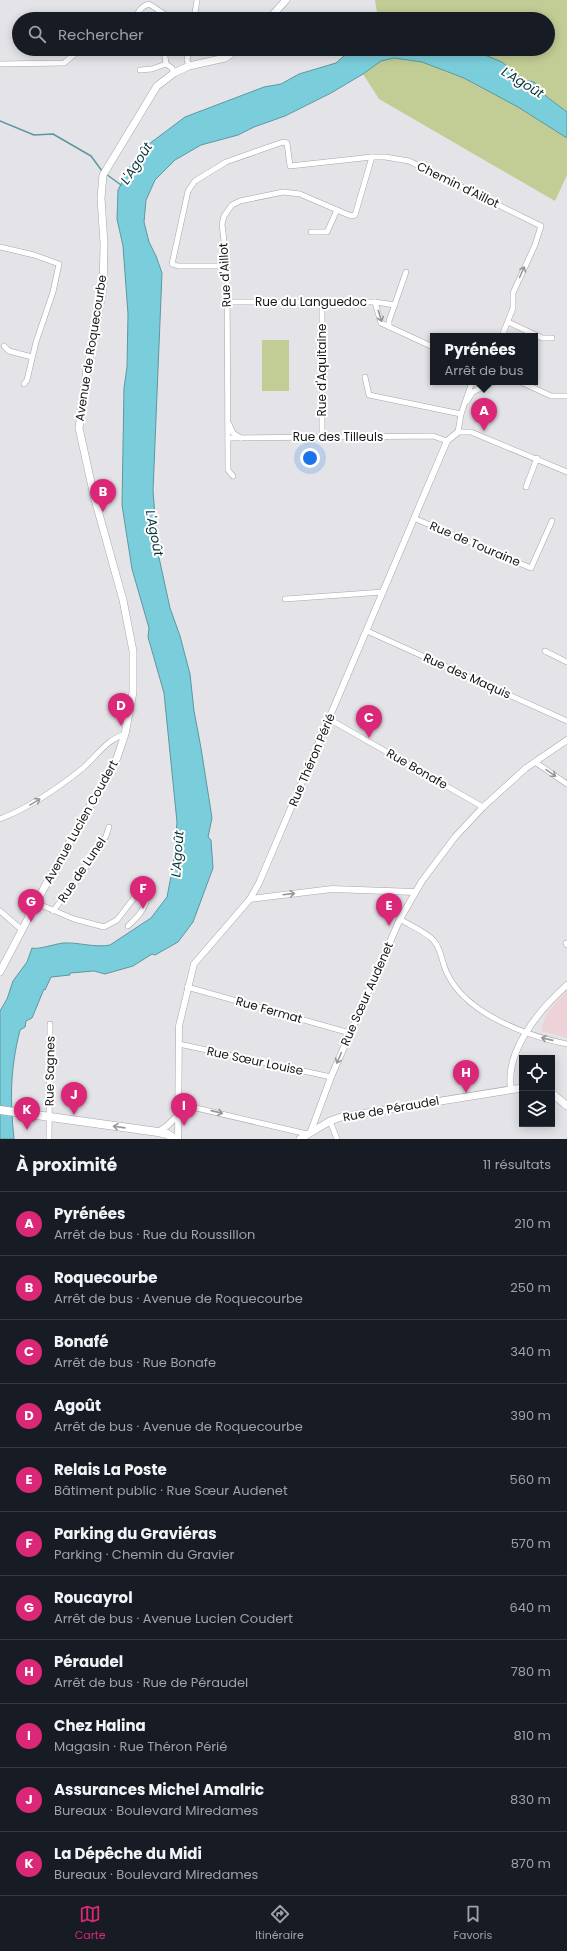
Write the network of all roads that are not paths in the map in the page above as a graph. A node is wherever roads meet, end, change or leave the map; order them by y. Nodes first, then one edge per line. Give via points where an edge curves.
1 (197, 0) edge
2 (286, 0) edge
3 (138, 12) edge
4 (161, 12) edge
5 (195, 12) edge
6 (275, 12) edge
7 (72, 56) edge
8 (165, 56) edge
9 (188, 56) edge
10 (228, 56) edge
11 (0, 64) edge
12 (166, 64) junction
13 (189, 66) junction
14 (140, 70) dead end
15 (174, 73) junction
16 (372, 156) junction
17 (337, 210) junction
18 (311, 232) dead end
19 (0, 247) edge
20 (227, 266) junction
21 (406, 272) dead end
22 (227, 302) junction
23 (322, 302) junction
24 (375, 302) junction
25 (395, 305) junction
26 (508, 322) junction
27 (389, 327) junction
28 (503, 333) edge
29 (531, 333) edge
30 (538, 336) edge
31 (552, 338) dead end
32 (4, 346) dead end
33 (430, 346) edge
34 (32, 357) junction
35 (365, 377) dead end
36 (24, 384) dead end
37 (470, 385) edge
38 (487, 385) edge
39 (527, 385) edge
40 (567, 396) edge
41 (465, 404) junction
42 (461, 414) junction
43 (228, 422) junction
44 (458, 432) junction
45 (322, 437) junction
46 (228, 438) junction
47 (241, 438) junction
48 (447, 441) junction
49 (537, 458) junction
50 (567, 472) edge
51 (233, 476) dead end
52 (526, 487) dead end
53 (416, 519) junction
54 (552, 521) dead end
55 (383, 592) junction
56 (285, 599) dead end
57 (367, 631) junction
58 (545, 651) dead end
59 (567, 662) edge
60 (329, 719) junction
61 (567, 721) edge
62 (125, 734) junction
63 (567, 740) edge
64 (535, 762) junction
65 (567, 784) edge
66 (483, 808) junction
67 (0, 819) edge
68 (109, 827) dead end
69 (402, 892) junction
70 (415, 892) junction
71 (250, 899) junction
72 (410, 901) junction
73 (36, 903) junction
74 (54, 911) junction
75 (0, 913) edge
76 (400, 919) junction
77 (128, 926) dead end
78 (22, 930) junction
79 (0, 972) edge
80 (567, 985) edge
81 (187, 988) junction
82 (50, 1024) dead end
83 (526, 1033) junction
84 (350, 1034) junction
85 (179, 1044) junction
86 (567, 1044) edge
87 (331, 1077) junction
88 (519, 1088) edge
89 (511, 1089) junction
90 (555, 1096) edge
91 (179, 1104) junction
92 (567, 1106) edge
93 (0, 1110) edge
94 (179, 1114) junction
95 (49, 1117) junction
96 (330, 1121) junction
97 (158, 1132) junction
98 (309, 1132) junction
99 (49, 1139) edge
100 (175, 1139) edge
101 (178, 1139) edge
102 (300, 1139) edge
103 (336, 1139) edge

1 - 5 street
2 - 6 main road
3 - 4 street via 144,5 149,4
7 - 11 street via 64,63
8 - 12 street
9 - 13 street
10 - 13 main road, Avenue de Roquecourbe
12 - 14 street
12 - 15 street
13 - 15 main road, Avenue de Roquecourbe
15 - 62 main road, Avenue de Roquecourbe via 157,86 105,173 101,198 104,289 87,369 79,428 94,496 123,600 133,651 133,692
16 - 17 street, Rue d'Aillot via 355,215 351,216
16 - 20 street, Chemin d'Aillot via 290,166 287,143 283,142 226,162 202,176 188,191 172,264
26 -> 16 street, Chemin d'Aillot via 513,308 513,293 541,226 408,161
17 - 18 street via 327,232
17 - 20 street, Rue d'Aillot via 300,194 283,192 232,205 222,224
19 - 34 street via 59,264 53,292
20 - 22 street, Rue d'Aillot
21 - 25 street
22 - 23 street, Rue du Languedoc
22 - 43 street, Rue d'Aillot
23 - 24 street, Rue du Languedoc
23 - 45 street, Rue d'Aquitaine
24 - 25 street, Rue du Languedoc
24 -> 27 street via 381,323
25 - 27 street
26 - 28 street
26 - 29 street
27 - 33 street
30 - 31 street
32 - 34 street via 9,351
34 - 36 street
35 - 42 street via 370,395
37 - 41 street
38 - 41 street via 473,392
39 - 40 street via 551,396
41 - 42 street
42 - 44 street
43 - 46 street, Rue d'Aillot
43 - 47 street via 233,433
44 - 48 street, Rue Théron Périé
44 - 49 street via 471,432
45 - 47 street, Rue des Tilleuls
45 - 48 street, Rue des Tilleuls via 433,436
46 - 47 street, Rue des Tilleuls
46 - 51 street, Rue d'Aillot via 228,470
48 - 53 street, Rue Théron Périé
49 - 50 street
49 - 52 street
53 - 54 street, Rue de Touraine via 531,568
53 - 55 street, Rue Théron Périé
55 - 56 street
55 - 57 street, Rue Théron Périé
57 - 60 street, Rue Théron Périé
57 - 61 street, Rue des Maquis
58 - 59 street
60 - 66 street, Rue Bonafe
60 - 71 street, Rue Théron Périé
67 -> 62 street via 20,811 55,790 85,766 112,739
62 - 73 main road, Avenue Lucien Coudert via 117,758
63 - 64 street, Rue Sœur Audenet
64 -> 65 street
64 - 66 street, Rue Sœur Audenet
66 - 70 street, Rue Sœur Audenet via 447,846
68 - 74 street, Rue de Lunel via 106,836 78,879
69 - 70 street
71 -> 69 street via 332,889
69 - 72 street
70 - 72 street, Rue Sœur Audenet
71 - 81 street, Rue Théron Périé via 198,957
72 - 76 street, Rue Sœur Audenet
73 - 74 street
73 - 78 main road, Avenue Lucien Coudert
74 - 77 street via 104,927 117,920 144,885 148,887 145,905 141,914
75 - 78 street
76 - 83 street via 434,940 448,975 482,1012
76 - 84 street, Rue Sœur Audenet
78 - 79 main road, Avenue Lucien Coudert
80 - 83 street
81 - 84 street, Rue Fermat
81 - 85 street, Rue Théron Périé
82 - 95 street, Rue Sagnes
86 -> 83 street
83 - 89 street via 515,1057
84 -> 87 street, Rue Sœur Audenet
85 - 87 street, Rue Sœur Louise
85 - 91 street, Rue Théron Périé
87 - 98 street, Rue Sœur Audenet
88 - 89 main road, Rue de Péraudel
89 - 96 main road, Rue de Péraudel
90 - 92 main road
91 - 94 street, Rue Théron Périé
91 -> 98 street
93 - 95 main road
94 - 97 street
94 - 101 street, Rue Théron Périé
97 -> 95 main road
95 - 99 street, Rue Sagnes
96 - 98 main road, Rue de Péraudel
96 - 103 street
97 - 100 main road
98 - 102 main road

